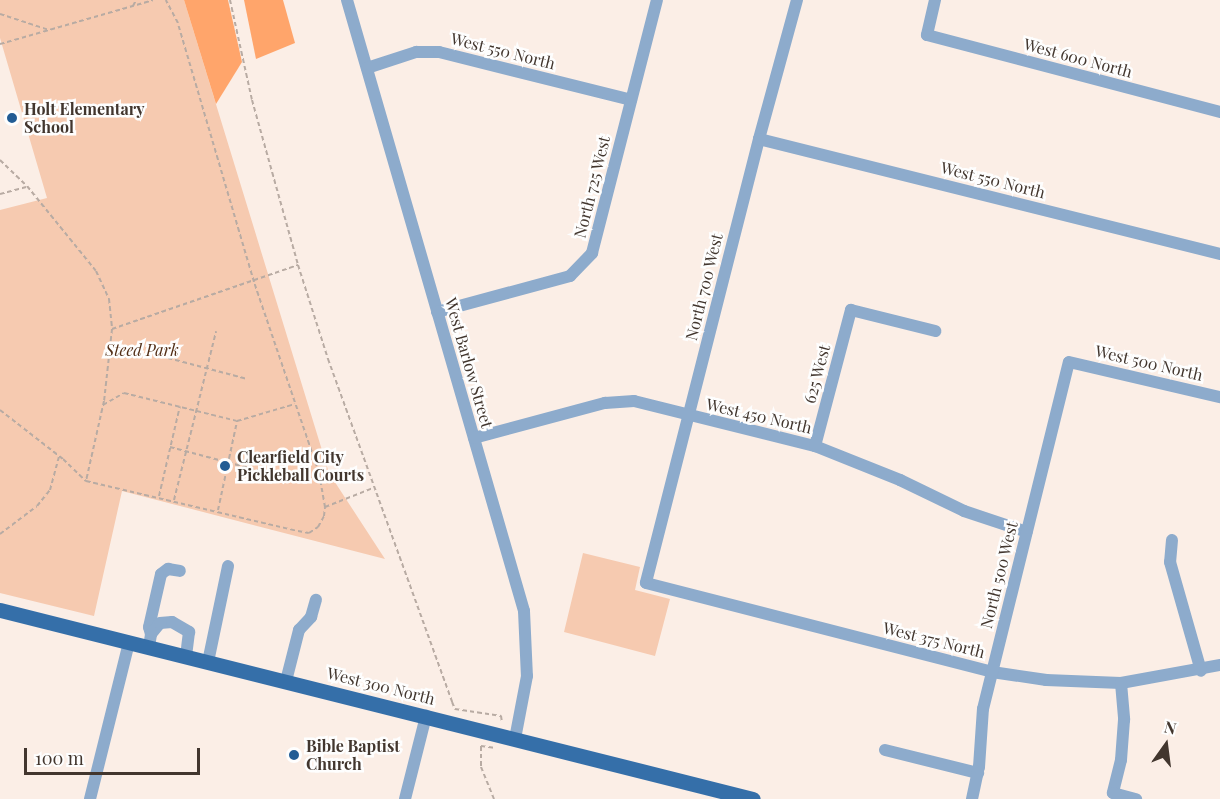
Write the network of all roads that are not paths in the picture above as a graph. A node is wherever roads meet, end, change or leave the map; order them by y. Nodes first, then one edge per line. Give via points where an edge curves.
1 (347, 0) edge
2 (657, 0) edge
3 (797, 0) edge
4 (935, 0) edge
5 (367, 68) junction
6 (631, 100) junction
7 (1220, 112) edge
8 (759, 139) junction
9 (1220, 254) edge
10 (437, 312) junction
11 (934, 331) dead end
12 (1070, 362) joint
13 (1220, 397) edge
14 (687, 416) junction
15 (474, 438) junction
16 (815, 446) junction
17 (1027, 532) junction
18 (1172, 540) dead end
19 (228, 566) dead end
20 (180, 571) dead end
21 (646, 583) joint
22 (315, 600) dead end
23 (0, 610) edge
24 (150, 640) junction
25 (129, 642) junction
26 (186, 656) junction
27 (208, 662) junction
28 (1220, 666) edge
29 (1201, 671) junction
30 (992, 672) junction
31 (286, 681) junction
32 (1121, 684) junction
33 (426, 716) junction
34 (515, 739) junction
35 (885, 750) dead end
36 (978, 773) junction
37 (90, 799) edge
38 (405, 799) edge
39 (753, 799) edge
40 (972, 799) edge
41 (1136, 799) edge

1 - 5 street, West Barlow Street
2 - 6 street, North 725 West
3 - 8 street, North 700 West
4 - 7 street, West 600 North via 927,35
5 - 6 street, West 550 North via 416,52 439,52
5 - 10 street, West Barlow Street
6 - 10 street, North 725 West via 592,253 570,276
8 - 9 street, West 550 North
8 - 14 street, North 700 West
10 - 15 street, West Barlow Street
11 - 16 street, 625 West via 851,310
12 - 13 street, West 500 North
12 - 17 street, North 500 West
14 - 15 street, West 450 North via 620,400
14 - 16 street, West 450 North
14 - 21 street, North 700 West
15 - 34 street, West Barlow Street via 524,611 527,676
16 - 17 street, West 450 North via 964,511
17 - 30 street, North 500 West
18 - 29 street via 1170,562
19 - 27 street
20 - 24 street via 168,569 161,574 149,627
21 - 30 street, West 375 North
22 - 31 street via 311,617 299,630
23 - 25 main road, West 300 North
24 - 25 main road, West 300 North
24 - 26 main road, West 300 North
24 - 26 street via 163,621 187,628 190,636
25 - 37 street
26 - 27 main road, West 300 North
27 - 31 main road, West 300 North
28 - 29 street, West 375 North
29 - 32 street, West 375 North
30 - 32 street, West 375 North
30 - 36 street, North 500 West via 983,709
31 - 33 main road, West 300 North
32 - 41 street via 1122,740 1113,793
33 - 34 main road, West 300 North
33 - 38 street
34 - 39 main road, West 300 North
35 - 36 street
36 - 40 street, North 500 West

